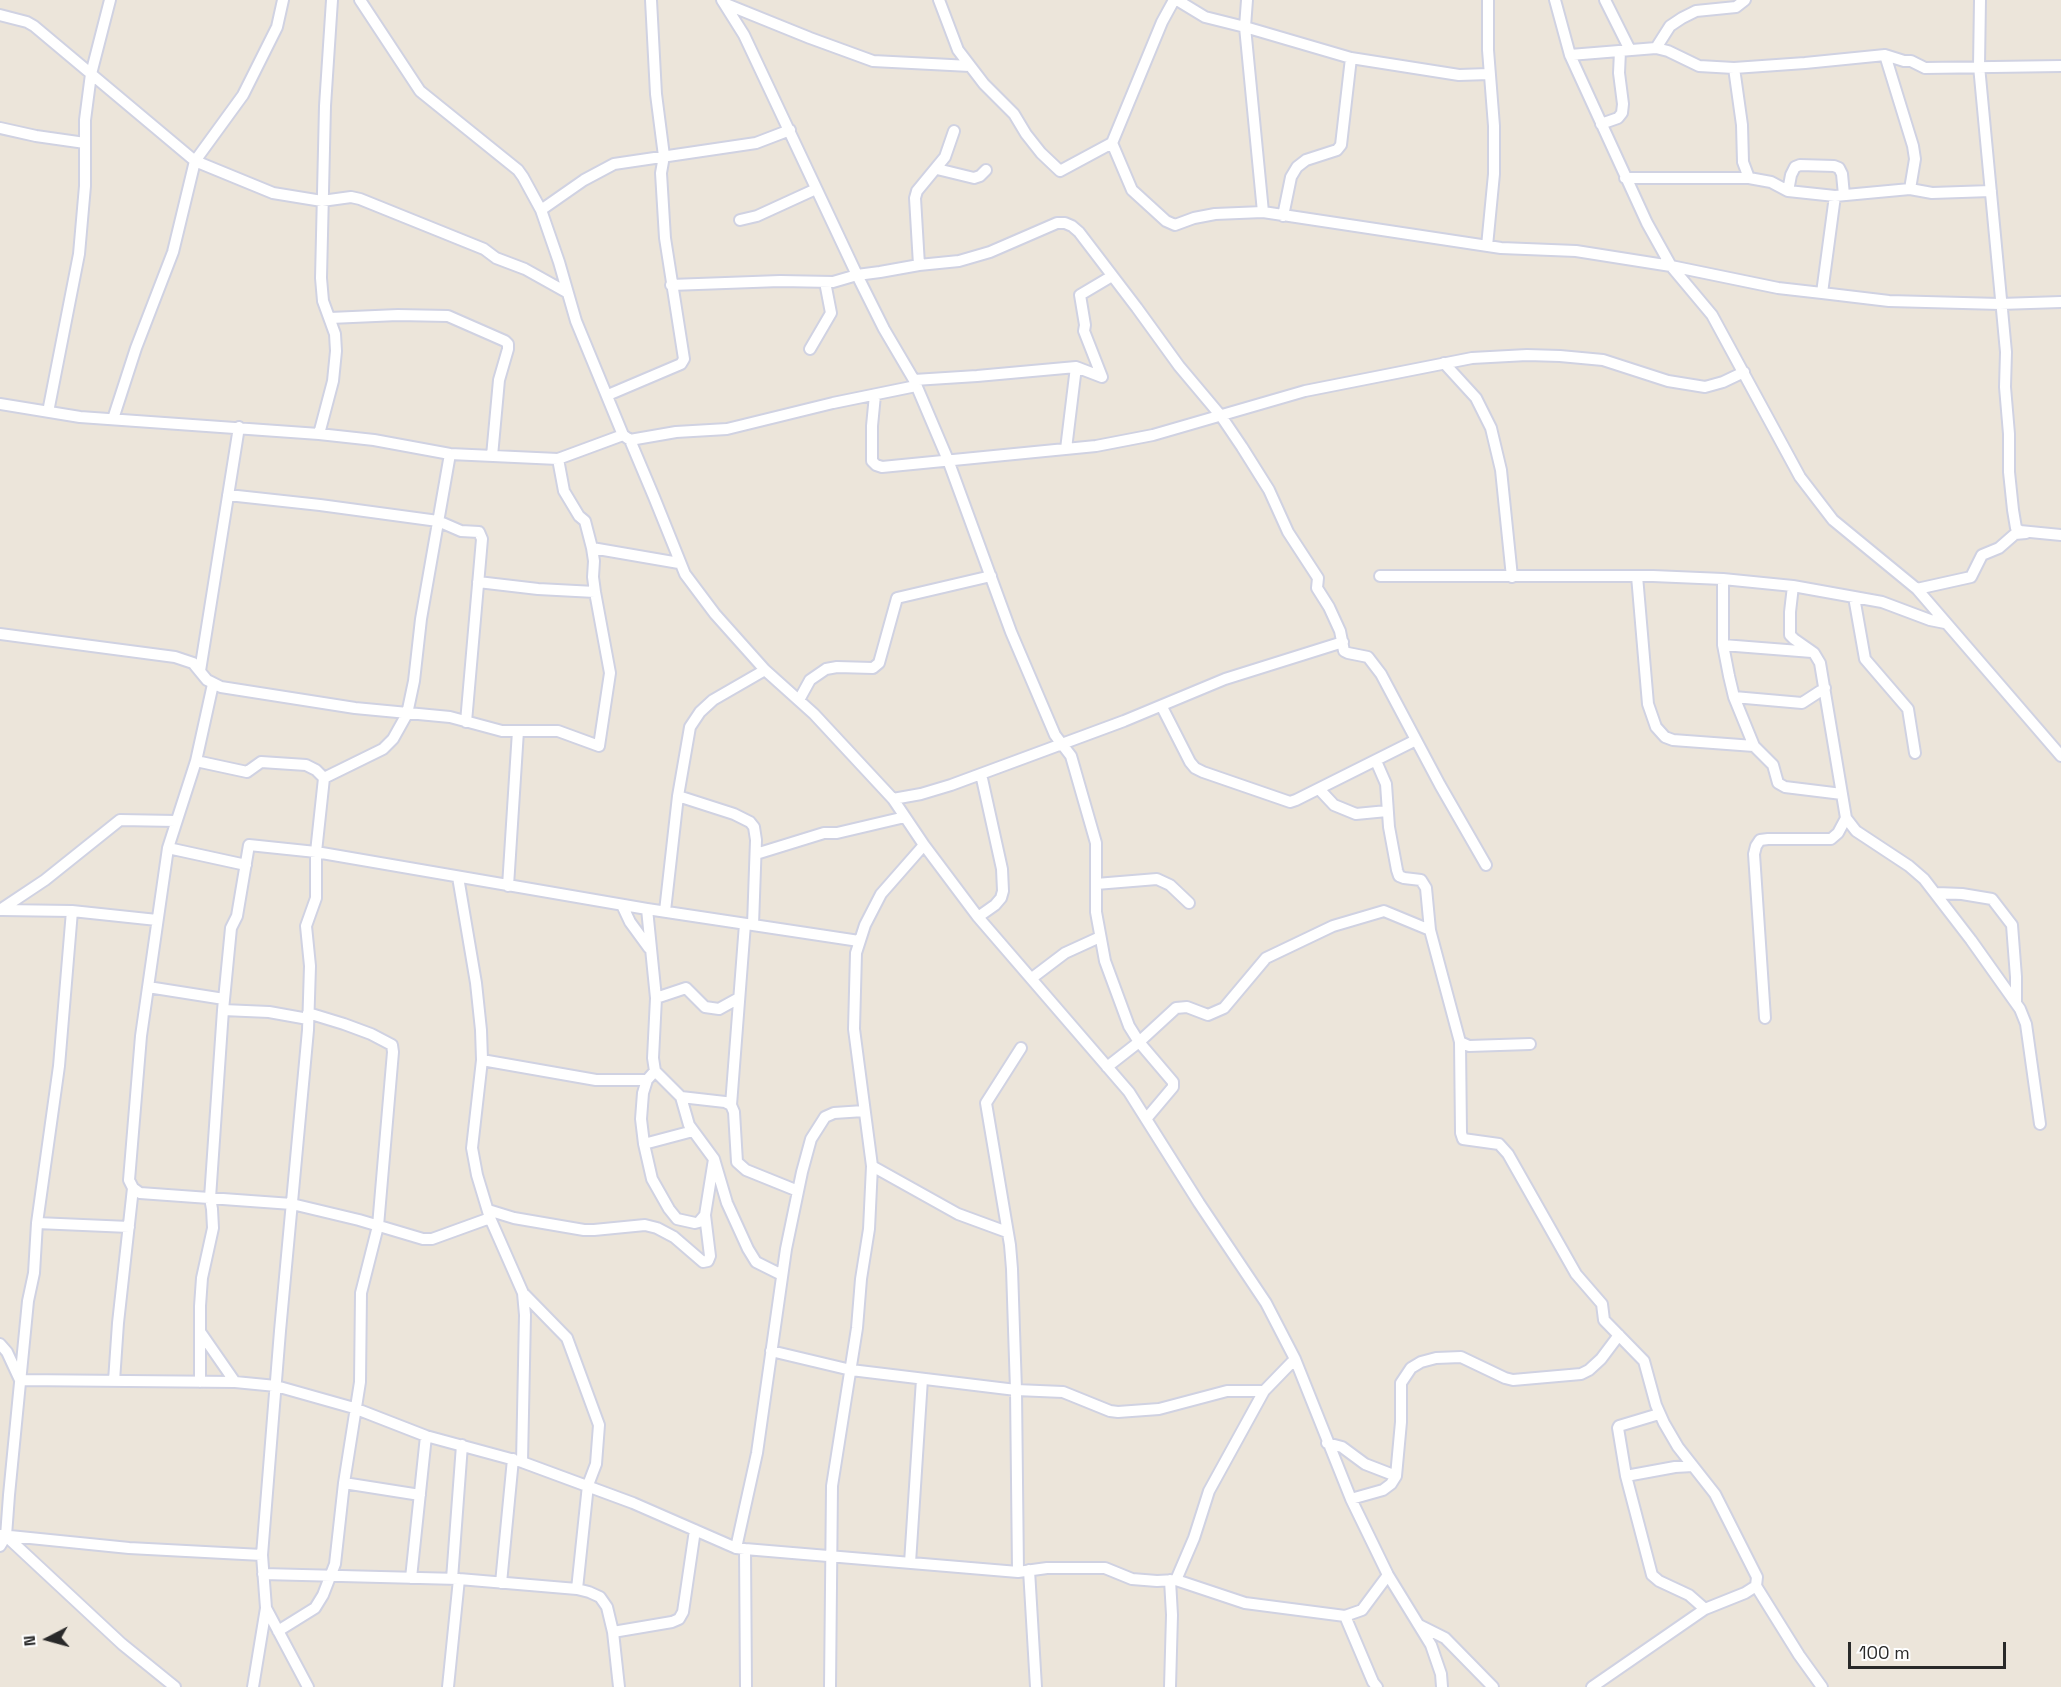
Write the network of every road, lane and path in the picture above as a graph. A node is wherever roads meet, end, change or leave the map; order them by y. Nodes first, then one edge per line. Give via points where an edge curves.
1 (110, 0) edge
2 (283, 0) edge
3 (332, 0) edge
4 (360, 0) edge
5 (651, 0) edge
6 (939, 0) edge
7 (1175, 0) edge
8 (1247, 0) edge
9 (1488, 0) edge
10 (1556, 0) edge
11 (1605, 0) edge
12 (1745, 0) edge
13 (1980, 0) edge
14 (724, 2) edge
15 (0, 15) edge
16 (1245, 27) junction
17 (1656, 48) junction
18 (1625, 50) junction
19 (1570, 55) junction
20 (1885, 55) junction
21 (1352, 58) junction
22 (970, 66) junction
23 (1979, 66) junction
24 (2061, 66) edge
25 (1734, 68) junction
26 (91, 74) junction
27 (1489, 74) junction
28 (1601, 124) junction
29 (0, 128) edge
30 (790, 130) junction
31 (954, 131) dead end
32 (85, 142) junction
33 (1112, 143) junction
34 (664, 156) junction
35 (195, 160) junction
36 (937, 169) junction
37 (986, 170) dead end
38 (1624, 178) junction
39 (1749, 178) junction
40 (816, 189) junction
41 (1910, 189) junction
42 (1788, 191) junction
43 (1990, 191) junction
44 (1839, 195) junction
45 (322, 201) junction
46 (541, 210) junction
47 (1263, 212) junction
48 (1283, 216) junction
49 (740, 220) dead end
50 (1487, 246) junction
51 (919, 265) junction
52 (1671, 266) junction
53 (857, 275) junction
54 (1112, 276) junction
55 (825, 282) junction
56 (671, 285) junction
57 (568, 293) junction
58 (1822, 293) junction
59 (2061, 302) edge
60 (2000, 304) junction
61 (330, 318) junction
62 (810, 349) dead end
63 (1444, 363) junction
64 (1076, 367) junction
65 (1744, 372) junction
66 (915, 383) junction
67 (608, 395) junction
68 (874, 395) junction
69 (0, 404) edge
70 (48, 412) junction
71 (1221, 416) junction
72 (113, 419) junction
73 (239, 427) junction
74 (319, 434) junction
75 (627, 437) junction
76 (1066, 449) junction
77 (450, 454) junction
78 (492, 456) junction
79 (558, 459) junction
80 (948, 460) junction
81 (228, 495) junction
82 (438, 521) junction
83 (2026, 533) junction
84 (2061, 535) edge
85 (592, 548) junction
86 (679, 563) junction
87 (991, 576) junction
88 (1380, 576) dead end
89 (1637, 576) junction
90 (1512, 577) junction
91 (1723, 579) junction
92 (478, 582) junction
93 (1793, 586) junction
94 (1917, 589) junction
95 (595, 592) junction
96 (1854, 597) junction
97 (1926, 599) junction
98 (1922, 617) junction
99 (1945, 624) junction
100 (0, 634) edge
101 (1343, 642) junction
102 (1723, 645) junction
103 (1814, 652) junction
104 (765, 670) junction
105 (200, 671) junction
106 (213, 684) junction
107 (1826, 688) junction
108 (1734, 697) junction
109 (799, 700) junction
110 (1162, 706) junction
111 (407, 714) junction
112 (466, 722) junction
113 (518, 731) junction
114 (1416, 740) junction
115 (1063, 744) junction
116 (1754, 746) junction
117 (1915, 753) dead end
118 (2061, 756) edge
119 (196, 761) junction
120 (1376, 761) junction
121 (981, 774) junction
122 (324, 778) junction
123 (1319, 789) junction
124 (1842, 794) junction
125 (678, 796) junction
126 (893, 799) junction
127 (1387, 811) junction
128 (905, 817) junction
129 (1846, 818) junction
130 (176, 821) junction
131 (924, 845) junction
132 (168, 848) junction
133 (316, 852) junction
134 (756, 854) junction
135 (246, 865) junction
136 (1486, 866) dead end
137 (458, 877) junction
138 (1096, 884) junction
139 (508, 886) junction
140 (1937, 893) junction
141 (1189, 903) dead end
142 (622, 905) junction
143 (647, 909) junction
144 (0, 910) edge
145 (72, 911) junction
146 (664, 911) junction
147 (978, 917) junction
148 (157, 920) junction
149 (749, 924) junction
150 (1430, 930) junction
151 (1100, 937) junction
152 (859, 941) junction
153 (649, 949) junction
154 (1032, 978) junction
155 (148, 987) junction
156 (656, 998) junction
157 (739, 998) junction
158 (2016, 1003) junction
159 (223, 1004) junction
160 (308, 1016) junction
161 (1765, 1018) dead end
162 (1139, 1042) junction
163 (1460, 1042) junction
164 (1530, 1044) dead end
165 (1021, 1048) dead end
166 (482, 1060) junction
167 (1107, 1067) junction
168 (655, 1071) junction
169 (647, 1080) junction
170 (681, 1097) junction
171 (731, 1106) junction
172 (864, 1111) junction
173 (1146, 1119) junction
174 (2040, 1124) dead end
175 (693, 1131) junction
176 (644, 1144) junction
177 (714, 1159) junction
178 (872, 1166) junction
179 (133, 1188) junction
180 (798, 1191) junction
181 (210, 1198) junction
182 (292, 1204) junction
183 (489, 1214) junction
184 (705, 1215) junction
185 (37, 1223) junction
186 (378, 1226) junction
187 (129, 1227) junction
188 (1007, 1232) junction
189 (782, 1275) junction
190 (523, 1293) junction
191 (201, 1333) junction
192 (1619, 1335) junction
193 (0, 1344) edge
194 (771, 1351) junction
195 (1295, 1359) junction
196 (851, 1370) junction
197 (922, 1378) junction
198 (20, 1380) junction
199 (114, 1381) junction
200 (200, 1382) junction
201 (234, 1382) junction
202 (276, 1386) junction
203 (1017, 1390) junction
204 (1264, 1391) junction
205 (354, 1408) junction
206 (1659, 1414) junction
207 (426, 1436) junction
208 (1327, 1443) junction
209 (462, 1445) junction
210 (518, 1461) junction
211 (1693, 1466) junction
212 (1396, 1476) junction
213 (1626, 1476) junction
214 (344, 1483) junction
215 (588, 1485) junction
216 (420, 1495) junction
217 (1351, 1499) junction
218 (695, 1530) junction
219 (3, 1536) edge
220 (0, 1546) edge
221 (740, 1548) junction
222 (262, 1555) junction
223 (832, 1556) junction
224 (910, 1563) junction
225 (1024, 1571) junction
226 (263, 1574) junction
227 (1388, 1575) junction
228 (331, 1577) junction
229 (411, 1578) junction
230 (455, 1579) junction
231 (1173, 1580) junction
232 (501, 1583) junction
233 (1756, 1586) junction
234 (577, 1589) junction
235 (266, 1608) junction
236 (1705, 1609) junction
237 (1345, 1616) junction
238 (1419, 1624) junction
239 (278, 1631) junction
240 (613, 1632) junction
241 (175, 1687) edge
242 (253, 1687) edge
243 (308, 1687) edge
244 (448, 1687) edge
245 (619, 1687) edge
246 (746, 1687) edge
247 (830, 1687) edge
248 (1036, 1687) edge
249 (1170, 1687) edge
250 (1377, 1687) edge
251 (1442, 1687) edge
252 (1492, 1687) edge
253 (1592, 1687) edge
254 (1822, 1687) edge

1 - 26 street
2 - 35 street via 277,27 243,95
3 - 45 street
4 - 46 street via 420,91 518,170
5 - 34 street
6 - 22 street via 958,50
7 - 16 street via 1205,17
7 - 33 street
8 - 16 street
9 - 27 street
10 - 19 street
11 - 18 street via 1618,22
12 - 17 street via 1736,7 1696,10 1670,26
13 - 23 street
14 - 22 street via 873,61
14 - 30 street
15 - 26 street via 34,26
16 - 21 street
16 - 47 street
17 - 18 street
17 - 25 street via 1699,66
18 - 19 street
18 - 28 street via 1619,73 1622,112 1618,118
19 - 28 street
20 - 23 street via 1925,68
20 - 25 street
20 - 41 street via 1915,159
21 - 27 street via 1459,75
21 - 48 street via 1341,145 1297,167 1291,177
22 - 33 street via 1060,171
23 - 24 street
23 - 43 street
25 - 39 street via 1743,162
26 - 32 street
26 - 35 street
27 - 50 street via 1494,174
28 - 38 street
29 - 32 street
30 - 34 street via 756,143
30 - 40 street
31 - 36 street
32 - 70 street via 79,254
33 - 47 street via 1132,190 1166,221 1175,225 1215,214
34 - 46 street via 614,164
34 - 56 street via 661,173
35 - 45 street via 265,192
35 - 72 street via 173,252
36 - 37 street via 974,178
36 - 51 street via 915,198
38 - 39 street
38 - 52 street
39 - 42 street via 1771,182
40 - 49 street
40 - 53 street
41 - 43 street via 1932,193
41 - 44 street
42 - 44 street
42 - 44 street via 1795,167 1834,166 1842,174
43 - 60 street
44 - 58 street
45 - 57 street via 360,199 484,249
45 - 61 street via 321,278 323,301
46 - 57 street
47 - 48 street
48 - 50 street
50 - 52 street via 1576,251
51 - 53 street
51 - 54 street via 959,261 1065,223 1079,232
52 - 58 street
52 - 65 street via 1712,315
53 - 55 street
53 - 66 street
54 - 64 street via 1080,295 1084,331 1102,377
54 - 71 street
55 - 56 street
55 - 62 street via 831,313
56 - 67 street via 684,358 681,364
57 - 67 street
58 - 60 street via 1889,301
59 - 60 street
60 - 83 street via 2006,352 2008,472 2016,528
61 - 74 street via 336,351 333,381
61 - 78 street via 448,316 505,341 508,349 499,380
63 - 65 street via 1501,356 1560,356 1603,360 1668,381 1705,387
63 - 71 street via 1305,391
63 - 90 street via 1476,398 1491,428 1501,470
64 - 66 street
64 - 76 street
65 - 94 street via 1800,477 1822,509
66 - 68 street
66 - 80 street
67 - 75 street
68 - 75 street via 727,429
68 - 80 street via 872,461 876,465
69 - 70 street
70 - 72 street
71 - 76 street via 1153,435
71 - 101 street via 1262,478 1288,532 1318,578 1317,588
72 - 73 street
73 - 74 street
73 - 81 street
74 - 77 street
75 - 79 street
75 - 86 street
76 - 80 street
77 - 78 street
77 - 82 street
78 - 79 street
79 - 85 street via 564,491 585,521
80 - 87 street
81 - 82 street
81 - 105 street
82 - 92 street via 461,531 479,532 482,539
82 - 111 street
83 - 84 street
83 - 94 street via 2015,534 1999,548 1982,555 1971,577
85 - 86 street
85 - 95 street
86 - 104 street via 715,614
87 - 109 street via 897,598 879,663 873,668 826,669 810,680
87 - 115 street via 1055,735
88 - 90 street
89 - 90 street
89 - 91 street
89 - 116 street via 1648,704 1656,728 1673,740
91 - 93 street
91 - 102 street
92 - 95 street
92 - 112 street
93 - 96 street
93 - 103 street via 1790,635
94 - 97 street
95 - 113 street via 610,673 599,746 558,731
96 - 98 street via 1882,602
96 - 117 street via 1865,659 1908,709
97 - 98 street
97 - 99 street
98 - 99 street
99 - 118 street
100 - 105 street via 176,657 193,663
101 - 110 street via 1225,679
101 - 114 street via 1346,652 1368,657 1381,674
102 - 103 street
102 - 108 street
103 - 107 street
104 - 109 street
104 - 125 street via 728,690 700,712 688,734
105 - 106 street
106 - 111 street
106 - 119 street
107 - 108 street via 1802,704
107 - 124 street
108 - 116 street
109 - 126 street
110 - 115 street
110 - 123 street via 1190,762 1203,772 1290,802
111 - 112 street
111 - 122 street via 383,749
112 - 113 street via 487,729
113 - 139 street
114 - 120 street
114 - 136 street
115 - 121 street
115 - 138 street via 1071,756 1094,833
116 - 124 street via 1773,765 1778,783 1785,787
119 - 122 street via 247,772 261,762 306,765
119 - 130 street
120 - 123 street
120 - 127 street via 1386,784
121 - 126 street
121 - 147 street via 1002,869 1003,891 995,905
122 - 133 street
123 - 127 street via 1334,805 1356,814
124 - 129 street
125 - 134 street via 750,822 756,834
125 - 146 street
126 - 128 street
127 - 150 street via 1399,876 1425,884
128 - 131 street
128 - 134 street via 824,833
129 - 140 street via 1856,831 1909,866
129 - 161 street via 1831,839 1768,839 1760,840 1756,846
130 - 132 street
130 - 144 street via 120,820
131 - 147 street
131 - 152 street via 881,894
132 - 135 street
132 - 148 street
133 - 135 street via 249,845
133 - 137 street
133 - 160 street via 316,898 306,926 310,966
134 - 149 street
135 - 159 street via 237,916 231,928
137 - 139 street
137 - 166 street via 476,983
138 - 141 street via 1153,878 1170,885
138 - 151 street
139 - 142 street
140 - 158 street
140 - 158 street via 1992,899 2011,923
142 - 143 street
142 - 153 street
143 - 146 street
143 - 153 street
144 - 145 street
145 - 148 street
145 - 185 street via 59,1066
146 - 149 street
147 - 154 street
148 - 155 street
149 - 152 street
149 - 157 street
150 - 162 street via 1384,911 1333,926 1266,958 1224,1008 1208,1015 1187,1007 1176,1008
150 - 163 street
151 - 154 street via 1065,953
151 - 162 street via 1104,961
152 - 172 street via 854,1029
153 - 156 street
154 - 167 street
155 - 159 street
155 - 179 street via 129,1180
156 - 157 street via 686,988 705,1007 718,1009
156 - 168 street
157 - 171 street
158 - 174 street via 2026,1024
159 - 160 street
159 - 181 street
160 - 182 street
160 - 186 street via 344,1023 392,1045
162 - 167 street
162 - 173 street via 1173,1084
163 - 164 street via 1469,1046
163 - 192 street via 1463,1139 1491,1142 1504,1148 1576,1274 1602,1304 1604,1320
165 - 188 street via 986,1103
166 - 169 street via 596,1080
166 - 183 street via 472,1148
167 - 173 street
168 - 169 street
168 - 170 street
169 - 176 street via 641,1119
170 - 171 street
170 - 175 street
171 - 180 street via 736,1162 746,1170
172 - 178 street
172 - 180 street via 825,1117 811,1139
173 - 195 street via 1266,1303
175 - 176 street
175 - 177 street
176 - 184 street via 652,1179 673,1214 695,1223
177 - 184 street
177 - 189 street via 727,1203 748,1249 756,1262
178 - 188 street via 958,1214
178 - 196 street via 869,1229
179 - 181 street via 140,1193
179 - 187 street
180 - 189 street
181 - 182 street
181 - 191 street via 213,1228 202,1278
182 - 186 street
182 - 202 street
183 - 184 street via 584,1230 645,1225 674,1237 703,1262 710,1256
183 - 186 street via 432,1239 415,1238
183 - 190 street
185 - 187 street
185 - 198 street
186 - 205 street via 361,1293 360,1382
187 - 199 street
188 - 203 street
189 - 194 street
190 - 210 street
190 - 215 street via 567,1338 596,1418 600,1431 596,1464
191 - 200 street
191 - 201 street
192 - 206 street via 1644,1361
192 - 212 street via 1601,1359 1581,1374 1514,1380 1461,1357 1436,1358 1411,1368 1401,1383
193 - 198 street
194 - 196 street
194 - 221 street
195 - 204 street
195 - 208 street
196 - 197 street
196 - 223 street via 832,1486
197 - 203 street
197 - 224 street
198 - 199 street
198 - 219 street
199 - 200 street
200 - 201 street
201 - 202 street
202 - 205 street
202 - 222 street
203 - 204 street via 1070,1393 1118,1412 1159,1409 1227,1391
203 - 225 street
204 - 231 street via 1209,1491 1194,1538
205 - 207 street
205 - 214 street
206 - 211 street
206 - 213 street via 1619,1426
207 - 209 street
207 - 216 street
208 - 212 street
208 - 217 street
209 - 210 street
209 - 230 street
210 - 215 street
210 - 232 street
211 - 213 street
211 - 233 street via 1727,1516 1757,1577
212 - 217 street via 1388,1487
213 - 236 street via 1652,1575 1689,1595
214 - 216 street
214 - 228 street
215 - 218 street
215 - 234 street
216 - 229 street
217 - 227 street
218 - 221 street
218 - 240 street via 679,1619
219 - 220 street
219 - 222 street
219 - 241 street
221 - 223 street
221 - 246 street
222 - 226 street
223 - 224 street
223 - 247 street
224 - 225 street
225 - 231 street via 1105,1568 1132,1579
225 - 248 street
226 - 228 street
226 - 235 street
227 - 237 street via 1362,1610
227 - 238 street
228 - 229 street
228 - 239 street via 315,1608
229 - 230 street
230 - 232 street
230 - 244 street
231 - 237 street via 1245,1603
231 - 249 street
232 - 234 street
233 - 236 street
233 - 254 street
234 - 240 street via 604,1601
235 - 239 street
235 - 242 street
236 - 253 street
237 - 250 street
238 - 251 street via 1431,1645
238 - 252 street via 1445,1638
239 - 243 street
240 - 245 street

